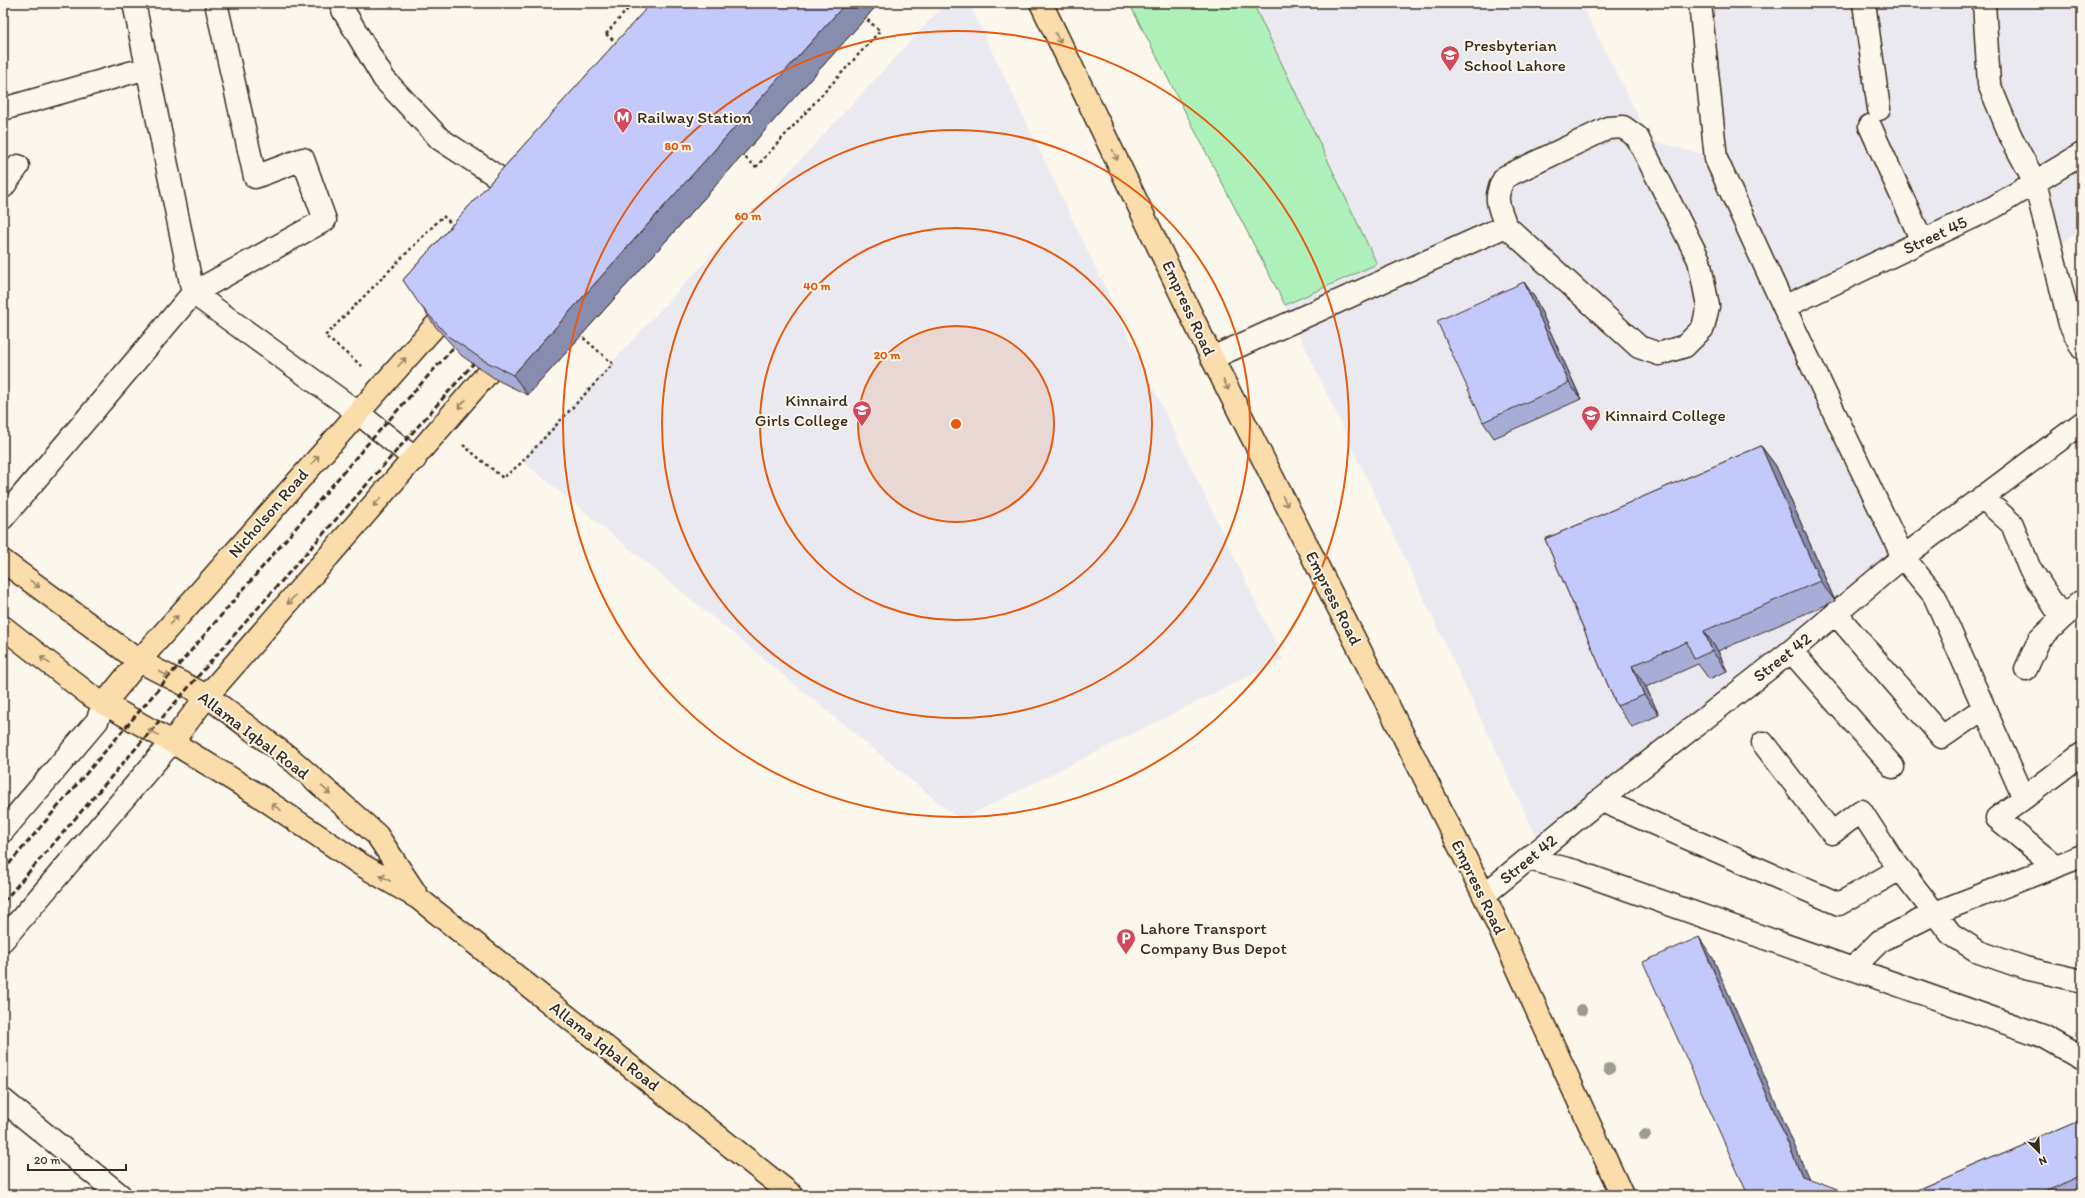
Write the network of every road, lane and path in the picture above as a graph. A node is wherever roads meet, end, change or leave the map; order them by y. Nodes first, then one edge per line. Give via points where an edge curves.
1 (134, 3) edge
2 (216, 3) edge
3 (342, 3) edge
4 (633, 3) edge
5 (1041, 3) edge
6 (1700, 3) edge
7 (1864, 3) edge
8 (1984, 3) edge
9 (859, 12) dead end
10 (624, 49) edge
11 (147, 68) junction
12 (3, 109) edge
13 (738, 151) edge
14 (2082, 154) edge
15 (18, 166) dead end
16 (2035, 182) junction
17 (3, 187) edge
18 (539, 204) edge
19 (1506, 226) junction
20 (460, 231) edge
21 (1922, 241) junction
22 (193, 293) junction
23 (1784, 307) junction
24 (435, 326) edge
25 (578, 333) edge
26 (2082, 348) edge
27 (1212, 358) junction
28 (487, 374) edge
29 (383, 383) junction
30 (357, 412) junction
31 (2082, 423) edge
32 (442, 427) junction
33 (415, 459) junction
34 (1982, 496) junction
35 (3, 518) edge
36 (1904, 557) junction
37 (3, 562) edge
38 (2082, 601) edge
39 (1836, 614) junction
40 (2062, 618) junction
41 (3, 626) edge
42 (1791, 651) junction
43 (139, 661) junction
44 (2026, 668) dead end
45 (207, 696) junction
46 (104, 704) junction
47 (1984, 708) junction
48 (172, 742) junction
49 (1763, 743) dead end
50 (2082, 754) edge
51 (1893, 767) dead end
52 (2024, 798) junction
53 (1600, 800) junction
54 (3, 831) edge
55 (2082, 856) edge
56 (1529, 859) junction
57 (2055, 866) junction
58 (1900, 869) junction
59 (1484, 895) junction
60 (418, 898) junction
61 (1935, 913) junction
62 (3, 940) edge
63 (1852, 969) junction
64 (2082, 981) edge
65 (2082, 1058) edge
66 (3, 1100) edge
67 (120, 1195) edge
68 (792, 1195) edge
69 (1622, 1195) edge

1 - 11 street
2 - 22 street via 255,177 303,158 325,220
3 - 18 street via 343,10 384,79 440,139
4 - 10 path, bridge via 606,34
5 -> 27 main road, Empress Road
6 - 23 street via 1716,159
7 - 21 street via 1874,117
8 - 16 street via 1989,84 2011,137
9 - 13 path, bridge via 880,31 756,167
11 - 12 street
11 - 22 street
14 - 16 street, Street 45
15 - 17 street
16 - 21 street, Street 45 via 1994,207
16 - 26 street via 2070,324
19 - 19 street via 1638,347 1659,354 1685,346 1702,328 1708,306 1699,260 1637,137 1623,127 1608,128 1505,177 1498,189 1497,203
19 - 27 street
20 - 29 path, bridge via 442,216 325,336
21 - 23 street, Street 45
22 - 30 street
22 - 35 street
23 - 36 street
29 -> 24 main road, Nicholson Road
25 - 32 path, bridge via 613,364 520,464 503,478
27 -> 59 main road, Empress Road
28 -> 32 main road
29 - 30 main road, Nicholson Road
30 - 33 street
43 -> 30 main road, Nicholson Road
31 - 34 street, Street 42
32 - 33 main road
33 -> 45 main road
34 - 36 street, Street 42
34 - 40 street via 2012,524 2029,567
36 - 39 street, Street 42
36 - 47 street via 1934,595
37 -> 43 main road, Allama Iqbal Road
38 - 40 street
39 - 42 street, Street 42
39 - 47 street via 1942,737
40 - 44 street via 2039,640
46 -> 41 main road, Allama Iqbal Road
42 - 51 street
42 - 53 street, Street 42
43 -> 45 main road, Allama Iqbal Road
43 - 46 main road, Nicholson Road
45 - 48 main road
45 -> 60 main road, Allama Iqbal Road via 291,759 377,835
48 -> 46 main road, Allama Iqbal Road
46 - 54 street via 97,721
47 - 52 street
60 -> 48 main road, Allama Iqbal Road via 360,864 258,795
48 - 62 street
49 - 58 street via 1832,833 1861,811
50 - 52 street
52 - 57 street via 1997,818
53 - 56 street, Street 42
53 - 58 street via 1839,904
55 - 57 street
56 - 59 street, Street 42
56 - 63 street via 1575,871
57 - 61 street
58 - 61 street
59 - 69 main road, Empress Road
60 - 68 main road, Allama Iqbal Road
61 - 63 street via 1880,941
61 - 64 street via 1951,934 1979,952 2025,968
63 - 65 street via 2043,1036
66 - 67 street

